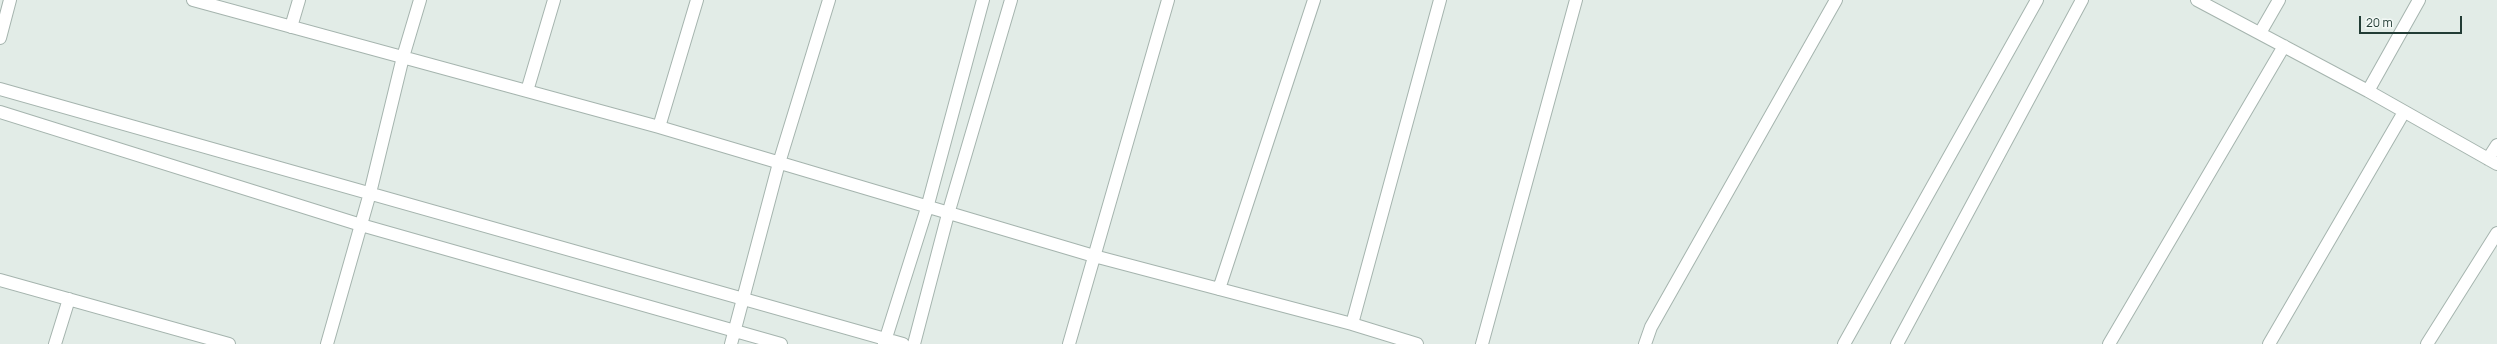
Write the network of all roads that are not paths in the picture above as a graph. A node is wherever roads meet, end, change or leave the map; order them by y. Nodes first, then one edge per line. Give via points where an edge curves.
1 (10, 0) edge
2 (193, 0) edge
3 (299, 0) edge
4 (420, 0) edge
5 (554, 0) edge
6 (697, 0) edge
7 (829, 0) edge
8 (983, 0) edge
9 (1011, 0) edge
10 (1168, 0) edge
11 (1314, 0) edge
12 (1440, 0) edge
13 (1576, 0) edge
14 (1836, 0) edge
15 (2037, 0) edge
16 (2082, 0) edge
17 (2197, 0) edge
18 (2279, 0) edge
19 (2419, 0) edge
20 (291, 27) junction
21 (2260, 33) junction
22 (0, 38) edge
23 (2284, 46) junction
24 (402, 57) junction
25 (0, 89) edge
26 (527, 91) junction
27 (2368, 91) junction
28 (0, 112) edge
29 (2404, 112) junction
30 (658, 127) junction
31 (2497, 145) edge
32 (2492, 162) edge
33 (779, 163) junction
34 (370, 193) junction
35 (927, 208) junction
36 (948, 214) junction
37 (361, 225) junction
38 (2497, 232) edge
39 (1094, 256) junction
40 (0, 280) edge
41 (1219, 289) junction
42 (744, 298) junction
43 (69, 299) junction
44 (1352, 324) junction
45 (735, 330) junction
46 (198, 340) edge
47 (885, 342) edge
48 (55, 344) edge
49 (229, 344) edge
50 (327, 344) edge
51 (731, 344) edge
52 (781, 344) edge
53 (903, 344) edge
54 (914, 344) edge
55 (1069, 344) edge
56 (1417, 344) edge
57 (1482, 344) edge
58 (1645, 344) edge
59 (1844, 344) edge
60 (1897, 344) edge
61 (2109, 344) edge
62 (2269, 344) edge
63 (2427, 344) edge

1 - 22 street
2 - 20 street
3 - 20 street
4 - 24 street
5 - 26 street
6 - 30 street
7 - 33 street
8 - 35 street
9 - 36 street
10 - 39 street
11 - 41 street
12 - 44 street
13 - 57 street
14 - 58 street via 1651,327
15 - 59 street
16 - 60 street
17 - 21 street
18 - 21 street
19 - 27 street
20 - 24 street
21 - 23 street
23 - 27 street
23 - 61 street
24 - 26 street
24 - 34 street
25 - 34 street
26 - 30 street
27 - 29 street
28 - 37 street
29 - 32 street
29 - 62 street
30 - 33 street
31 - 32 street
33 - 35 street
33 - 42 street
34 - 37 street
34 - 42 street
35 - 36 street
35 - 47 street
36 - 39 street
36 - 54 street
37 - 45 street
37 - 50 street
38 - 63 street
39 - 41 street
39 - 55 street
40 - 43 street
41 - 44 street
42 - 45 street
42 - 47 street
43 - 46 street
43 - 48 street
44 - 56 street
45 - 51 street
45 - 52 street
46 - 49 street
47 - 53 street

